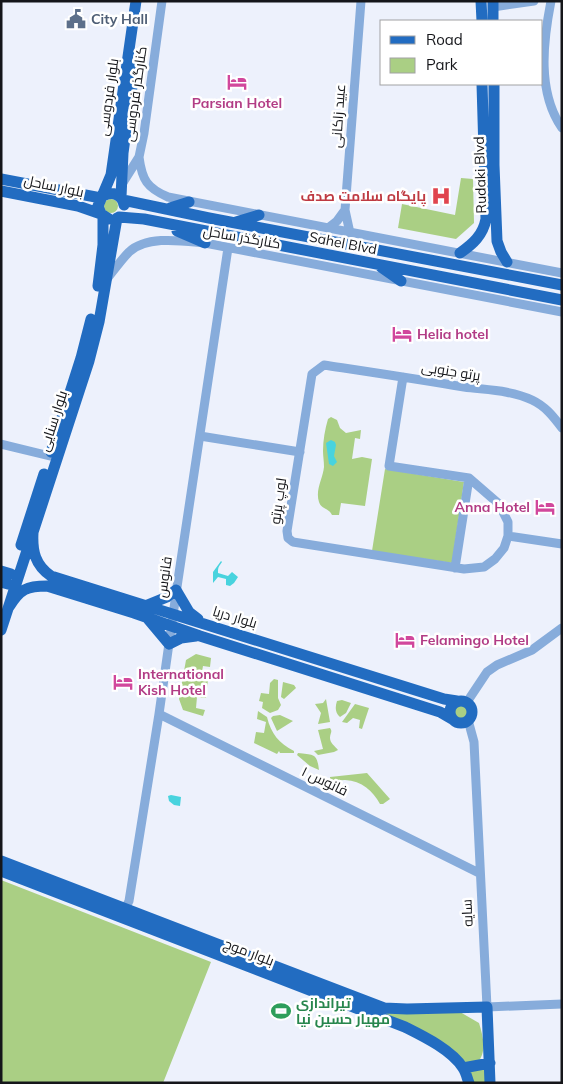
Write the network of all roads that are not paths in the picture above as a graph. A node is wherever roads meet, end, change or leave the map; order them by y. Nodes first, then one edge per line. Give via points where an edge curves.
1 (136, 1) edge
2 (144, 1) edge
3 (162, 1) edge
4 (361, 1) edge
5 (481, 1) edge
6 (534, 1) edge
7 (552, 1) edge
8 (493, 4) edge
9 (482, 20) edge
10 (493, 20) edge
11 (482, 85) edge
12 (494, 85) edge
13 (562, 128) edge
14 (139, 157) junction
15 (1, 179) edge
16 (1, 191) edge
17 (121, 194) junction
18 (102, 197) junction
19 (189, 202) junction
20 (167, 208) junction
21 (345, 210) junction
22 (102, 215) junction
23 (259, 215) junction
24 (118, 217) junction
25 (160, 222) junction
26 (234, 223) junction
27 (328, 228) junction
28 (483, 231) junction
29 (350, 232) junction
30 (497, 235) junction
31 (205, 243) junction
32 (228, 248) junction
33 (460, 253) junction
34 (507, 262) junction
35 (378, 264) junction
36 (562, 273) edge
37 (107, 279) junction
38 (401, 281) junction
39 (562, 285) edge
40 (562, 300) edge
41 (562, 312) edge
42 (324, 365) joint
43 (403, 377) junction
44 (562, 428) edge
45 (200, 436) junction
46 (1, 444) edge
47 (300, 452) junction
48 (50, 456) junction
49 (469, 478) junction
50 (33, 533) junction
51 (508, 536) junction
52 (562, 544) edge
53 (455, 568) junction
54 (5, 578) edge
55 (176, 590) junction
56 (5, 606) edge
57 (146, 612) junction
58 (173, 614) junction
59 (204, 623) junction
60 (172, 626) junction
61 (562, 628) edge
62 (1, 630) edge
63 (200, 636) junction
64 (169, 644) junction
65 (462, 702) junction
66 (159, 714) junction
67 (452, 718) junction
68 (468, 720) junction
69 (1, 860) edge
70 (1, 872) edge
71 (479, 873) junction
72 (123, 913) junction
73 (323, 991) junction
74 (562, 1004) edge
75 (487, 1007) junction
76 (490, 1063) junction
77 (463, 1068) junction
78 (469, 1083) edge
79 (490, 1083) edge

1 - 18 main road, بلوار فردوسی via 116,151
2 - 17 main road, بلوار فردوسی via 123,153
3 - 14 street, کنارگذر فردوسی
4 - 21 street, عبید زاکانی
5 - 9 main road
6 - 8 street
7 - 13 street via 545,32 543,64 552,111
8 - 10 main road
11 - 28 main road, Rudaki Blvd via 486,212
12 - 30 main road, Rudaki Blvd
14 - 17 street, کنارگذر فردوسی
14 - 19 street, کنارگذر ساحل via 146,183 154,191
15 - 18 main road, بلوار ساحل
16 - 22 main road, بلوار ساحل via 78,206
17 - 18 main road
17 - 20 main road, Sahel Blvd
17 - 24 main road via 124,211
18 - 22 main road via 98,206
19 - 20 main road
19 - 23 street, کنارگذر ساحل
20 - 26 main road, Sahel Blvd
21 - 27 street
21 - 29 street, عبید زاکانی
22 - 24 main road via 111,219
22 - 48 main road, بلوار سنایی via 102,253 91,321
23 - 26 main road
23 - 27 street, کنارگذر ساحل
24 - 25 main road, Sahel Blvd
24 - 37 main road, بلوار سنایی
25 - 31 main road
25 - 35 main road, Sahel Blvd
26 - 39 main road, Sahel Blvd
27 - 29 street, کنارگذر ساحل
28 - 30 main road via 487,237
28 - 33 main road, Rudaki Blvd
29 - 33 street, کنارگذر ساحل
30 - 34 main road, Rudaki Blvd via 498,246
31 - 32 street, کنارگذر ساحل
31 - 37 street, کنارگذر ساحل via 158,240 138,246
32 - 38 street, کنارگذر ساحل
32 - 45 street, فانوس
33 - 34 street, کنارگذر ساحل
34 - 36 street, کنارگذر ساحل
35 - 38 main road
35 - 40 main road, Sahel Blvd
37 - 50 main road, بلوار سنایی via 89,361
38 - 41 street, کنارگذر ساحل
42 - 43 street, پرتو جنوبی
42 - 47 street, لوپ پرتو via 312,374
43 - 44 street, پرتو جنوبی via 524,397 549,410
43 - 49 street via 389,466
45 - 47 street
45 - 55 street, فانوس
46 - 48 street
47 - 53 street, لوپ پرتو via 287,531 290,540
48 - 54 main road, بلوار سنایی
49 - 51 street via 503,509 508,522
49 - 53 street
50 - 56 main road, بلوار سنایی
50 - 57 main road, بلوار دریا via 36,559 51,576
51 - 52 street
51 - 53 street, لوپ پرتو via 500,554 490,563 471,570
54 - 56 main road, بلوار سنایی
55 - 57 main road
55 - 58 street, فانوس
55 - 59 main road via 189,612
56 - 57 main road, بلوار دریا via 21,591 48,586
56 - 62 main road, بلوار سنایی
57 - 58 main road, بلوار دریا
57 - 60 main road, بلوار دریا
57 - 64 main road
58 - 59 main road, بلوار دریا
58 - 60 street, فانوس
59 - 65 main road, بلوار دریا
60 - 63 main road, بلوار دریا
60 - 64 street, فانوس
61 - 65 street via 538,646 487,672
63 - 64 main road via 181,638
63 - 67 main road, بلوار دریا
64 - 66 street, فانوس
65 - 67 main road via 450,709
65 - 68 main road via 472,711
66 - 71 street, فانوس ۱
66 - 72 street, فانوس via 129,901
67 - 68 main road via 458,722
68 - 71 street, سایه via 474,742
69 - 72 main road, بلوار موج
70 - 72 main road, بلوار موج
71 - 75 street, سایه
72 - 73 main road, بلوار موج
73 - 75 main road, بلوار موج via 384,1008
73 - 77 main road, بلوار موج via 429,1039
74 - 75 street
75 - 76 main road, سایه
76 - 77 main road
76 - 79 main road, سایه
77 - 78 main road, بلوار موج

